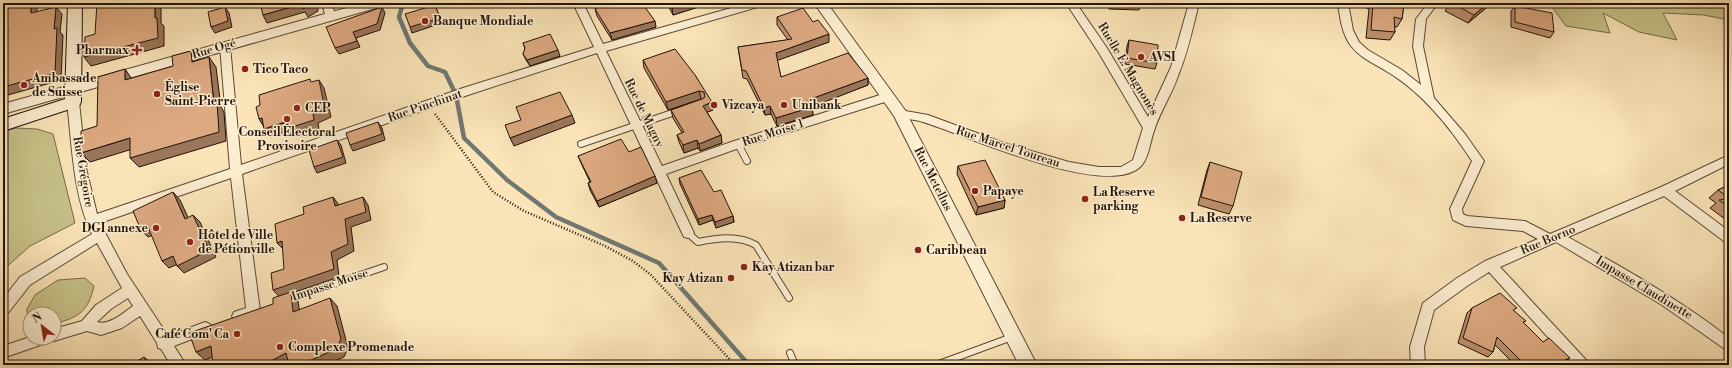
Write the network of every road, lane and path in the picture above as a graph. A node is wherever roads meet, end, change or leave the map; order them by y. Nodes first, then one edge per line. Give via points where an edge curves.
1 (11, 3) edge
2 (75, 3) edge
3 (327, 3) edge
4 (379, 3) edge
5 (578, 3) edge
6 (761, 3) edge
7 (820, 3) edge
8 (1071, 3) edge
9 (1194, 3) edge
10 (1343, 3) edge
11 (1433, 3) edge
12 (3, 5) edge
13 (330, 16) junction
14 (225, 46) junction
15 (599, 49) junction
16 (73, 95) junction
17 (887, 97) junction
18 (1429, 100) junction
19 (434, 102) junction
20 (688, 108) edge
21 (3, 109) edge
22 (900, 114) junction
23 (3, 125) edge
24 (636, 125) junction
25 (1149, 128) junction
26 (581, 144) dead end
27 (738, 144) junction
28 (1729, 159) edge
29 (747, 161) dead end
30 (236, 172) junction
31 (658, 172) junction
32 (1665, 190) junction
33 (1101, 193) dead end
34 (1132, 205) dead end
35 (92, 221) junction
36 (688, 233) joint
37 (98, 236) junction
38 (1552, 238) junction
39 (1729, 238) edge
40 (1490, 265) junction
41 (384, 267) dead end
42 (130, 290) junction
43 (789, 298) dead end
44 (282, 301) edge
45 (142, 308) junction
46 (3, 309) edge
47 (87, 325) junction
48 (62, 333) edge
49 (1014, 336) junction
50 (163, 344) junction
51 (22, 346) edge
52 (1729, 346) edge
53 (3, 352) edge
54 (790, 353) dead end
55 (178, 365) edge
56 (735, 365) edge
57 (795, 365) edge
58 (936, 365) edge
59 (1028, 365) edge
60 (1418, 365) edge
61 (1582, 365) edge

1 - 12 street
2 - 16 main road, Rue Grégoire
3 - 13 street
4 - 13 street, Rue Ogé
5 - 15 street, Rue de Magny
6 - 15 street, Rue Pinchinat
7 - 17 street, Rue Metellus
8 - 25 street, Ruelle E. Magnonès
9 - 25 street, Rue Marcel Toureau via 1173,77
10 - 18 street via 1345,19 1355,44 1398,73
11 - 18 street via 1421,19 1418,46
13 - 14 street, Rue Ogé
14 - 16 street, Rue Ogé
14 - 30 street
15 - 19 street, Rue Pinchinat
15 - 24 street, Rue de Magny
16 - 21 street, Rue Ogé
16 - 23 main road
16 - 35 street, Rue Grégoire via 80,168
17 - 22 street, Rue Metellus
17 - 27 street, Rue Moïse 1
18 - 38 street, Impasse Claudinette via 1464,139 1478,161 1456,209 1457,217 1466,221 1525,226
19 - 30 street, Rue Pinchinat
19 - 56 path via 446,129 493,192 524,211 603,245 633,261 651,275
20 - 24 lane
22 - 25 street, Rue Marcel Toureau via 923,118 989,143 1057,164 1111,172 1128,170 1137,163
22 - 49 street, Rue Metellus
24 - 26 lane
24 - 31 street, Rue de Magny
27 - 29 lane
27 - 31 street, Rue Moïse 1
28 - 32 street, Rue Borno
30 - 35 street, Rue Pinchinat
30 - 50 street via 257,310
31 - 36 street, Rue de Magny
32 - 38 street, Rue Borno
32 - 39 street
33 - 34 path via 1113,194 1118,204
35 - 37 street, Rue Grégoire
36 - 43 lane via 698,242 718,238 757,245
37 - 42 street, Rue Grégoire
37 - 46 street via 25,281
38 - 40 street, Rue Borno
38 - 52 street, Impasse Claudinette via 1636,281 1705,326
40 - 60 street, Rue Borno via 1428,308 1417,347
40 - 61 street
41 - 44 lane, Impasse Moïse
42 - 45 street, Rue Grégoire
42 - 47 street via 109,302 92,316
45 - 47 street via 117,324 101,329
45 - 50 street, Rue Grégoire
47 - 48 street
49 - 58 lane
49 - 59 street, Rue Metellus
50 - 55 street, Rue Grégoire
51 - 53 street
54 - 57 lane

